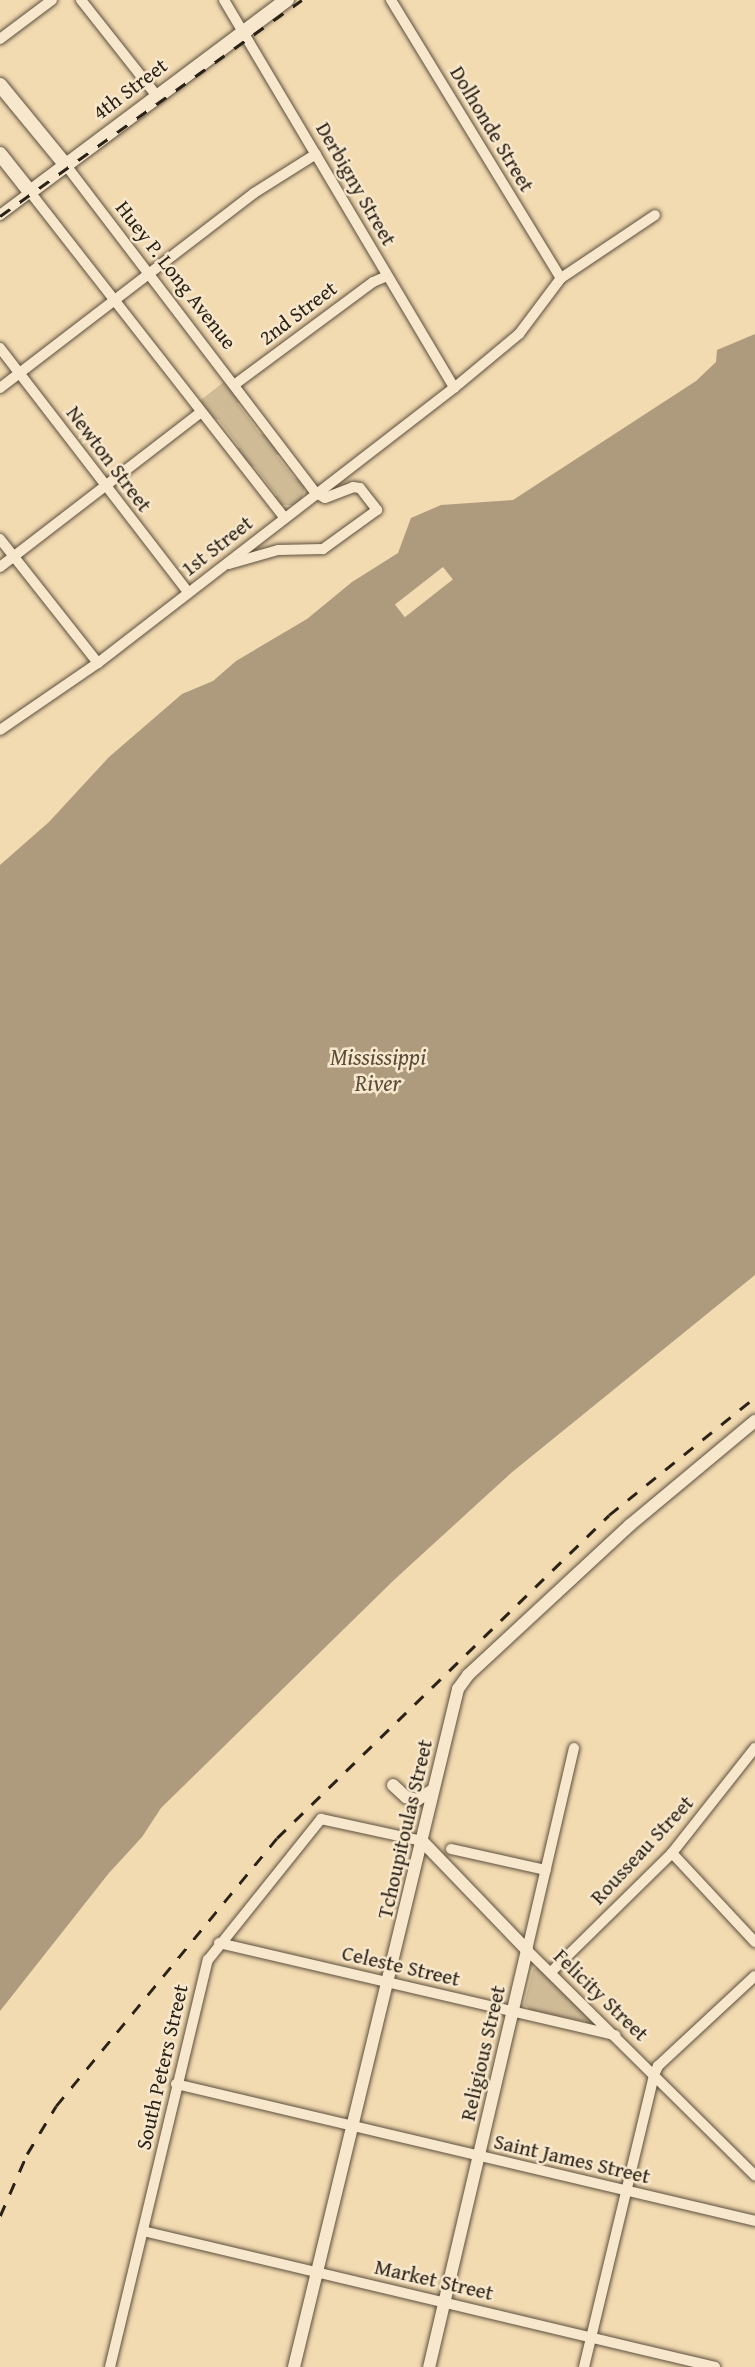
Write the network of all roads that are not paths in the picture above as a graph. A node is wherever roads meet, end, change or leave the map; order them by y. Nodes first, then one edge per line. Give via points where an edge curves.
1 (52, 0) edge
2 (81, 0) edge
3 (224, 0) edge
4 (287, 0) edge
5 (391, 0) edge
6 (244, 32) junction
7 (0, 39) edge
8 (0, 85) edge
9 (156, 95) junction
10 (316, 154) junction
11 (0, 155) edge
12 (65, 164) junction
13 (30, 192) junction
14 (0, 215) edge
15 (655, 215) dead end
16 (148, 275) junction
17 (387, 276) junction
18 (561, 278) junction
19 (115, 301) junction
20 (0, 348) edge
21 (19, 373) junction
22 (234, 385) junction
23 (0, 388) edge
24 (454, 388) junction
25 (201, 412) junction
26 (105, 486) junction
27 (316, 493) junction
28 (285, 517) junction
29 (0, 539) edge
30 (14, 556) junction
31 (223, 566) junction
32 (0, 567) edge
33 (189, 593) junction
34 (98, 663) junction
35 (0, 730) edge
36 (755, 1421) edge
37 (574, 1748) dead end
38 (755, 1748) edge
39 (393, 1785) dead end
40 (433, 1790) junction
41 (422, 1841) junction
42 (452, 1849) dead end
43 (672, 1853) junction
44 (545, 1870) junction
45 (755, 1942) edge
46 (219, 1943) junction
47 (527, 1950) junction
48 (551, 1972) junction
49 (755, 1976) edge
50 (388, 1983) junction
51 (513, 2013) junction
52 (616, 2035) junction
53 (654, 2074) junction
54 (176, 2084) junction
55 (352, 2126) junction
56 (479, 2156) junction
57 (755, 2176) edge
58 (627, 2192) junction
59 (755, 2221) edge
60 (143, 2231) junction
61 (316, 2272) junction
62 (443, 2302) junction
63 (591, 2337) junction
64 (110, 2367) edge
65 (294, 2367) edge
66 (429, 2367) edge
67 (584, 2367) edge
68 (715, 2367) edge

1 - 7 street
2 - 9 street
3 - 6 street, Derbigny Street
4 - 6 main road, 4th Street
5 - 18 street, Dolhonde Street
6 - 9 main road, 4th Street
6 - 10 street, Derbigny Street
8 - 12 main road, Huey P. Long Avenue
9 - 12 main road, 4th Street
10 - 16 street via 254,193
10 - 17 street, Derbigny Street
11 - 13 main road
12 - 13 main road, 4th Street
12 - 16 street, Huey P. Long Avenue
13 - 14 street, 4th Street
13 - 19 street
15 - 18 street, 1st Street
16 - 19 street
16 - 22 street, Huey P. Long Avenue
17 - 22 street, 2nd Street
17 - 24 street, Derbigny Street
18 - 24 street, 1st Street via 519,334
19 - 21 street
19 - 25 street
20 - 21 street, Newton Street
21 - 23 street
21 - 26 street, Newton Street
22 - 27 street, Huey P. Long Avenue
24 - 27 street, 1st Street
25 - 26 street
25 - 28 street
26 - 30 street
26 - 33 street, Newton Street
27 - 28 street, 1st Street
27 - 31 street via 325,498 359,488 377,510 323,549 278,550
28 - 31 street, 1st Street
29 - 30 street
30 - 32 street
30 - 34 street
31 - 33 street, 1st Street
33 - 34 street, 1st Street
34 - 35 street, 1st Street
36 - 40 street, Tchoupitoulas Street via 630,1525 464,1678
37 - 44 street, Religious Street
38 - 43 street, Rousseau Street
39 - 40 street via 417,1800
40 - 41 street, Tchoupitoulas Street
41 - 46 street, South Peters Street via 328,1818 315,1823
41 - 47 street, Felicity Street
41 - 50 street, Tchoupitoulas Street
42 - 44 street
43 - 45 street
43 - 48 street, Rousseau Street
44 - 47 street, Religious Street
46 - 50 street, Celeste Street
46 - 54 street, South Peters Street via 208,1960
47 - 48 street, Felicity Street
47 - 51 street, Religious Street
48 - 52 street, Felicity Street
49 - 53 street
50 - 51 street, Celeste Street
50 - 55 street, Tchoupitoulas Street
51 - 52 street, Celeste Street
51 - 56 street, Religious Street
52 - 53 street, Felicity Street
53 - 57 street, Felicity Street
53 - 58 street
54 - 55 street, Saint James Street
54 - 60 street, South Peters Street
55 - 56 street, Saint James Street
55 - 61 street, Tchoupitoulas Street
56 - 58 street, Saint James Street
56 - 62 street, Religious Street
58 - 59 street, Saint James Street
58 - 63 street
60 - 61 street, Market Street
60 - 64 street, South Peters Street
61 - 62 street, Market Street
61 - 65 street, Tchoupitoulas Street
62 - 63 street, Market Street
62 - 66 street, Religious Street
63 - 67 street
63 - 68 street, Market Street

